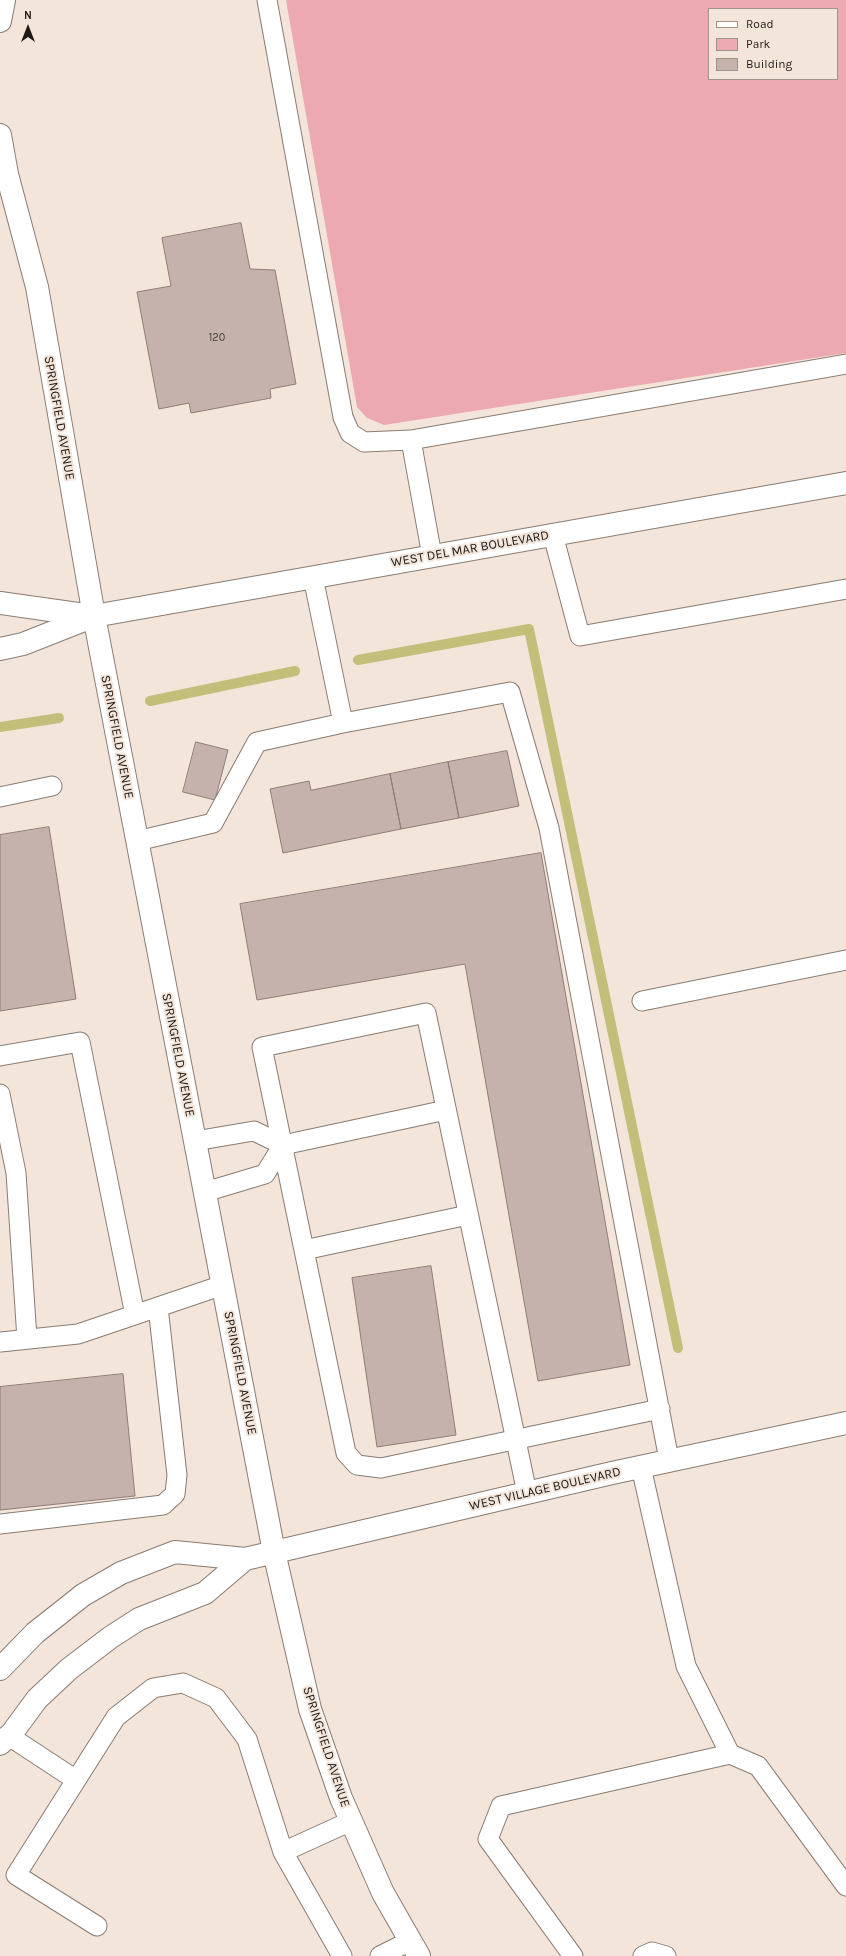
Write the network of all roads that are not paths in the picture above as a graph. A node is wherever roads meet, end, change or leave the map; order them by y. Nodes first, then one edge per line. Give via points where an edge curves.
1 (4, 0) edge
2 (267, 0) edge
3 (0, 21) edge
4 (0, 135) edge
5 (846, 364) edge
6 (411, 440) junction
7 (846, 483) edge
8 (553, 535) junction
9 (432, 556) junction
10 (313, 577) junction
11 (846, 589) edge
12 (0, 603) edge
13 (94, 616) junction
14 (0, 649) edge
15 (344, 722) junction
16 (52, 786) dead end
17 (0, 797) edge
18 (137, 842) junction
19 (846, 960) edge
20 (642, 1001) dead end
21 (0, 1056) edge
22 (0, 1094) edge
23 (446, 1110) junction
24 (195, 1141) junction
25 (283, 1145) junction
26 (205, 1192) junction
27 (468, 1215) junction
28 (304, 1250) junction
29 (223, 1285) junction
30 (158, 1307) junction
31 (135, 1315) junction
32 (27, 1339) junction
33 (0, 1342) edge
34 (660, 1409) junction
35 (846, 1423) edge
36 (516, 1439) junction
37 (669, 1460) junction
38 (641, 1466) junction
39 (527, 1493) junction
40 (0, 1524) edge
41 (274, 1552) junction
42 (245, 1559) junction
43 (0, 1669) edge
44 (5, 1740) edge
45 (730, 1754) junction
46 (76, 1780) junction
47 (351, 1821) junction
48 (283, 1852) junction
49 (846, 1886) edge
50 (97, 1926) dead end
51 (414, 1949) edge
52 (342, 1956) edge
53 (380, 1956) edge
54 (573, 1956) edge
55 (643, 1956) edge
56 (666, 1956) edge

1 - 3 main road
2 - 6 lane via 343,417 350,433 364,442
4 - 13 main road, SPRINGFIELD AVENUE via 7,174 37,288
5 - 6 lane
6 - 9 lane
7 - 8 main road, WEST DEL MAR BOULEVARD
8 - 9 main road, WEST DEL MAR BOULEVARD
8 - 11 lane via 580,636
9 - 10 main road, WEST DEL MAR BOULEVARD
10 - 13 main road, WEST DEL MAR BOULEVARD
10 - 15 lane
12 - 13 main road, WEST DEL MAR BOULEVARD
13 - 14 main road, WEST DEL MAR BOULEVARD via 22,644
13 - 18 main road, SPRINGFIELD AVENUE
15 - 18 lane via 257,742 213,823
15 - 34 lane via 510,692 549,828
16 - 17 lane
18 - 24 main road, SPRINGFIELD AVENUE
19 - 20 lane
21 - 31 lane via 80,1042
22 - 32 lane via 16,1173
23 - 25 lane
23 - 25 lane via 426,1013 270,1046 262,1048
23 - 27 lane
24 - 25 lane via 254,1131
24 - 26 main road, SPRINGFIELD AVENUE
25 - 26 lane via 265,1174
25 - 28 lane
26 - 29 main road, SPRINGFIELD AVENUE
27 - 28 lane
27 - 36 lane
28 - 36 lane via 346,1453 357,1465 381,1468
29 - 30 lane
29 - 41 main road, SPRINGFIELD AVENUE
30 - 31 lane
30 - 40 lane via 177,1475 175,1494 163,1505
31 - 32 lane via 78,1334
32 - 33 lane
34 - 36 lane
34 - 37 lane
35 - 37 main road, WEST VILLAGE BOULEVARD
36 - 39 lane
37 - 38 main road, WEST VILLAGE BOULEVARD
38 - 39 main road, WEST VILLAGE BOULEVARD
38 - 45 lane via 686,1666
39 - 41 main road, WEST VILLAGE BOULEVARD
41 - 42 main road, WEST VILLAGE BOULEVARD
41 - 47 main road, SPRINGFIELD AVENUE via 310,1709 340,1798
42 - 43 main road, WEST VILLAGE BOULEVARD via 175,1552 121,1573 83,1595 35,1633
42 - 44 main road, WEST VILLAGE BOULEVARD via 205,1593 139,1619 81,1660 37,1699
44 - 46 lane
45 - 49 lane via 758,1766
45 - 54 lane via 501,1806 488,1839
46 - 48 lane via 116,1717 153,1688 183,1683 216,1698 247,1739
46 - 50 lane via 16,1875
47 - 48 lane
47 - 51 main road, SPRINGFIELD AVENUE via 383,1893
48 - 52 lane
51 - 53 lane
55 - 56 lane via 652,1952

